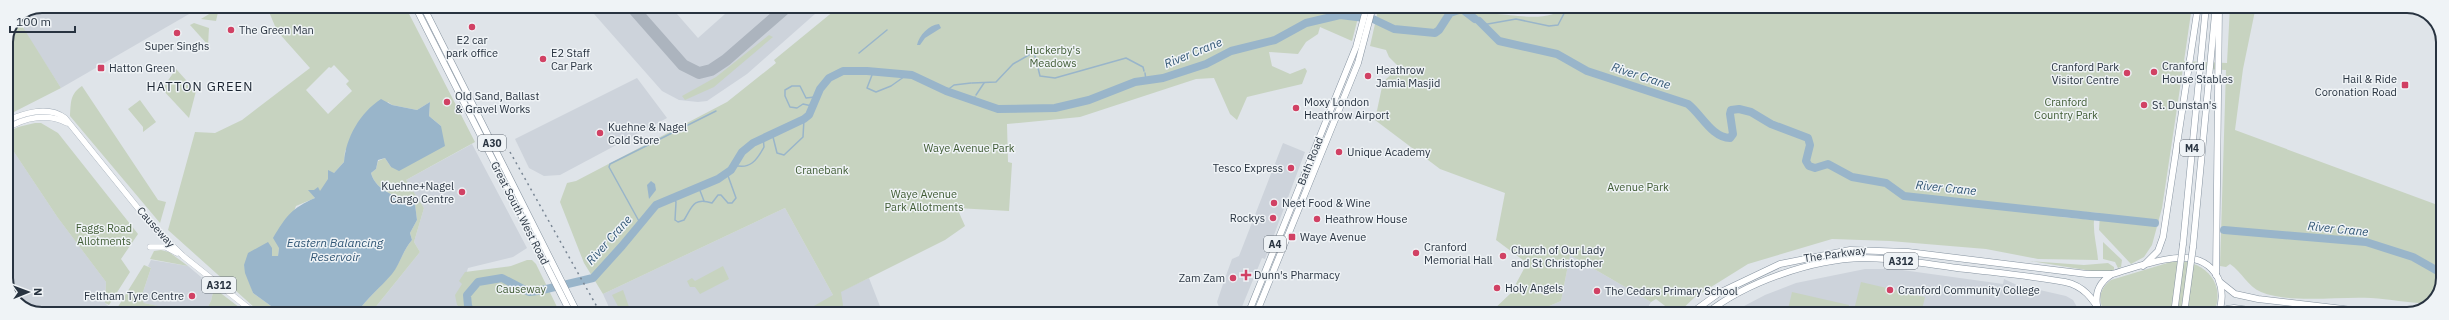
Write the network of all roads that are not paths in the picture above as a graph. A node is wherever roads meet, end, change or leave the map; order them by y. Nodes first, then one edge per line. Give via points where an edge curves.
1 (419, 13) edge
2 (426, 13) edge
3 (2197, 13) edge
4 (2205, 13) edge
5 (2216, 13) edge
6 (2217, 13) edge
7 (1368, 14) edge
8 (1365, 30) junction
9 (13, 119) edge
10 (71, 125) junction
11 (13, 126) edge
12 (1296, 195) junction
13 (1302, 203) junction
14 (150, 247) dead end
15 (183, 256) junction
16 (2143, 266) junction
17 (2112, 274) junction
18 (2217, 278) junction
19 (557, 280) junction
20 (564, 293) junction
21 (247, 307) edge
22 (569, 307) edge
23 (573, 307) edge
24 (1251, 307) edge
25 (1259, 307) edge
26 (1700, 307) edge
27 (1715, 307) edge
28 (2097, 307) joint
29 (2175, 307) edge
30 (2185, 307) edge
31 (2220, 307) edge
32 (2315, 307) edge

1 - 19 highway, Great South West Road / A30
2 - 19 highway, Great South West Road / A30
3 - 16 highway, M4 via 2164,230 2158,251
4 - 29 highway, M4, bridge
5 - 30 highway, M4, bridge
6 - 18 highway, M4
7 - 8 highway, Bath Road / A4
8 - 12 highway, Bath Road / A4
8 - 13 highway, Bath Road / A4 via 1358,63
9 - 10 main road, Causeway / A312 via 34,112 48,112 60,115
10 - 11 main road, Causeway / A312 via 55,118 26,119
10 - 15 main road, Causeway / A312 via 153,226
12 - 13 highway
12 - 24 highway, Bath Road / A4
13 - 25 highway, Bath Road / A4
14 - 15 main road via 166,247
15 - 21 main road, Causeway / A312
16 - 17 highway, A312
16 - 18 highway, A312 via 2173,258 2189,258 2208,266
17 - 26 highway, The Parkway / A312 via 2092,275 1908,252 1850,250 1780,264 1720,293
17 - 28 highway via 2104,279 2097,292
18 - 31 highway via 2222,297
18 - 32 highway, A312 via 2229,291 2240,296
19 - 20 highway, Great South West Road / A30
20 - 22 highway, Great South West Road / A30
20 - 23 highway, Great South West Road / A30
27 - 28 highway, The Parkway / A312 via 1730,296 1793,271 1864,258 1907,261 2065,282 2078,286 2089,294

